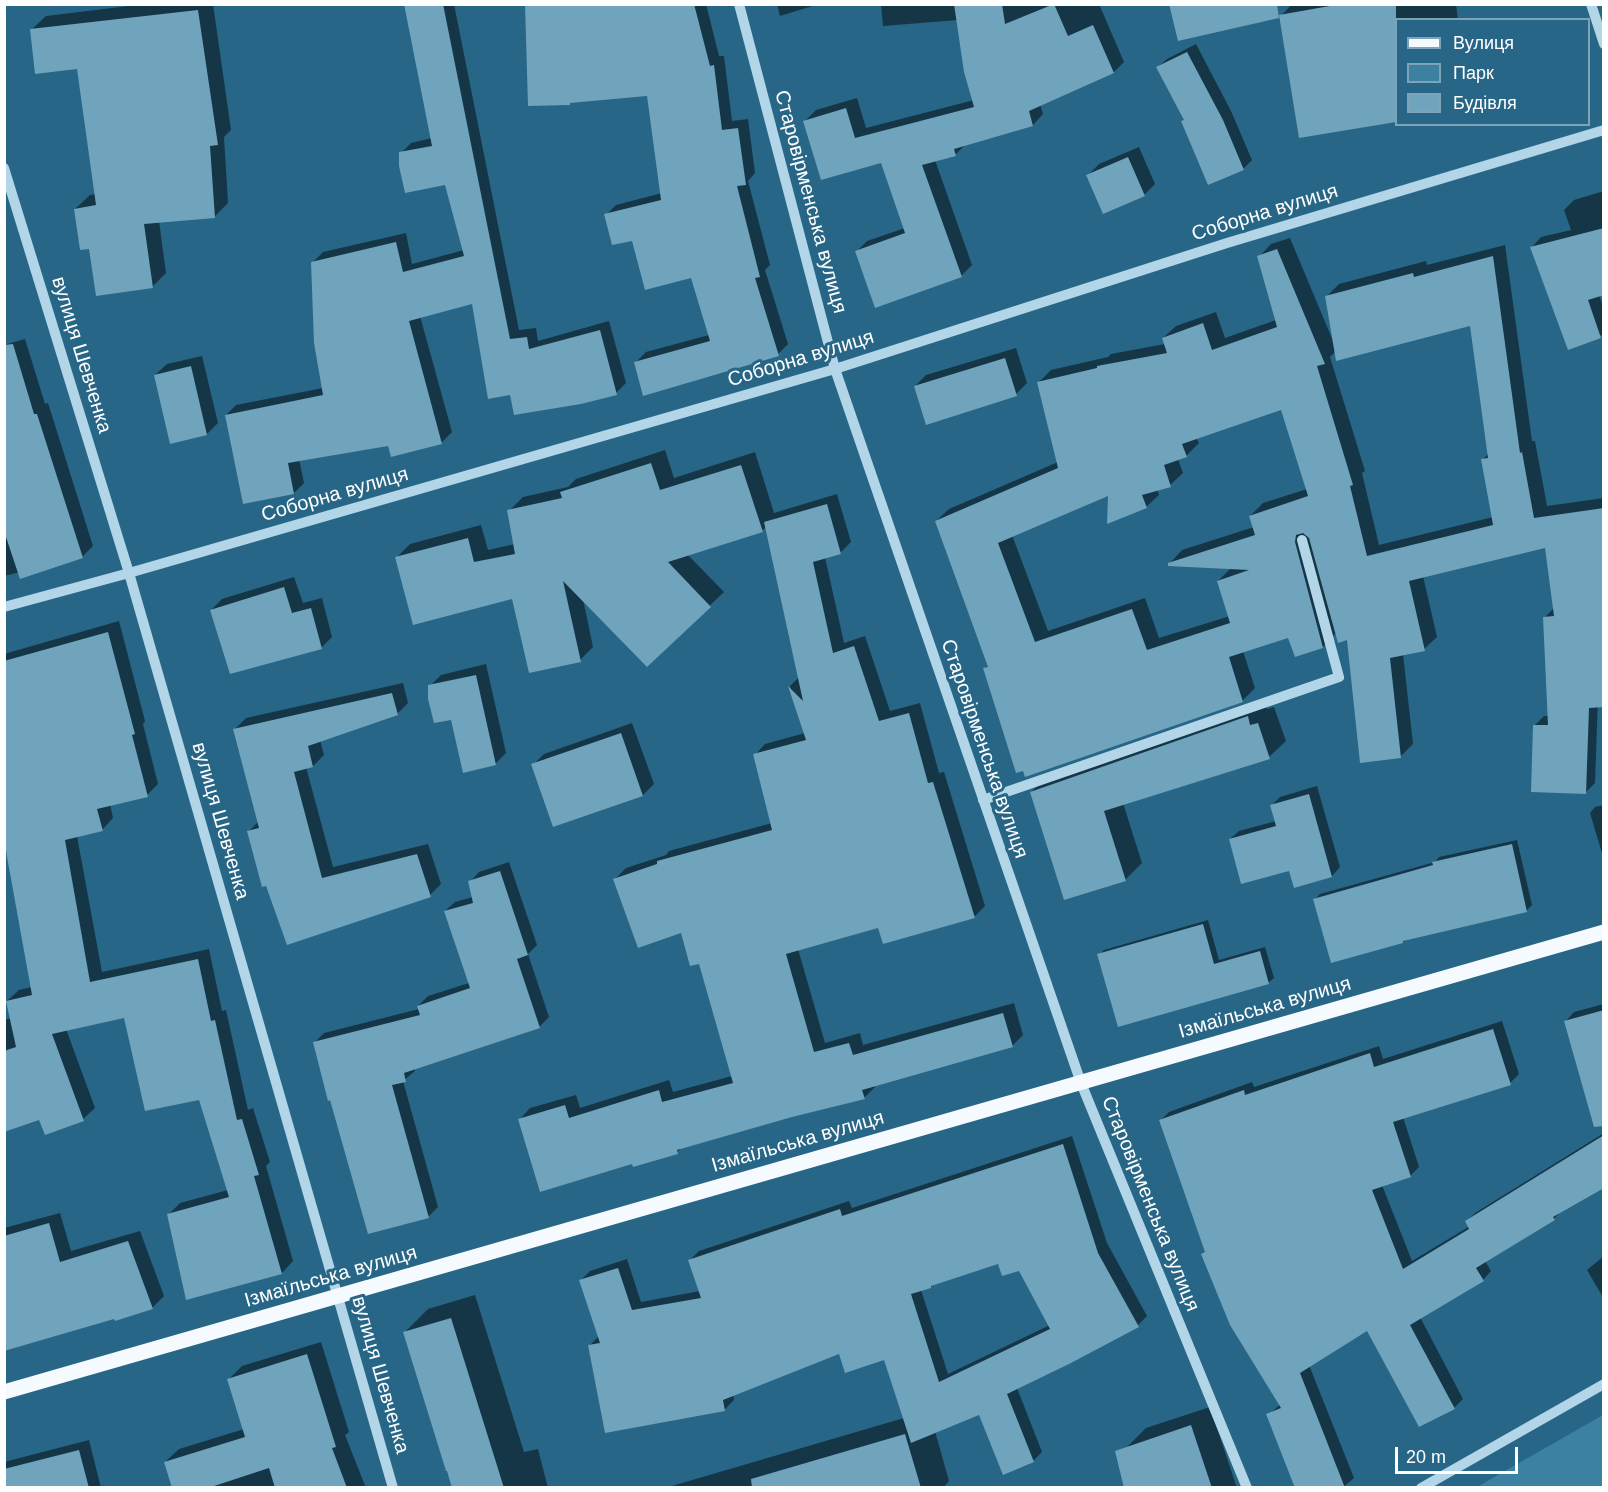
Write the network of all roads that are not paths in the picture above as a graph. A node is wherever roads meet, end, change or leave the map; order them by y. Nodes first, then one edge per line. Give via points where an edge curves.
1 (740, 4) edge
2 (1591, 4) edge
3 (1604, 44) edge
4 (1604, 130) edge
5 (4, 168) edge
6 (835, 369) junction
7 (1302, 540) dead end
8 (129, 573) junction
9 (4, 607) edge
10 (983, 800) junction
11 (1604, 933) edge
12 (1081, 1083) junction
13 (339, 1296) junction
14 (1604, 1384) edge
15 (4, 1392) edge
16 (393, 1488) edge
17 (1247, 1488) edge
18 (1421, 1488) edge

1 - 6 street, Старовірменська вулиця
2 - 3 street
4 - 6 street, Соборна вулиця via 1227,243
5 - 8 street, вулиця Шевченка
6 - 8 street, Соборна вулиця
6 - 10 street, Старовірменська вулиця
7 - 10 street via 1339,677
8 - 9 street, Соборна вулиця
8 - 13 street, вулиця Шевченка
10 - 12 street, Старовірменська вулиця
11 - 12 main road, Ізмаїльська вулиця
12 - 13 main road, Ізмаїльська вулиця
12 - 17 street, Старовірменська вулиця
13 - 15 main road, Ізмаїльська вулиця
13 - 16 street, вулиця Шевченка
14 - 18 street

